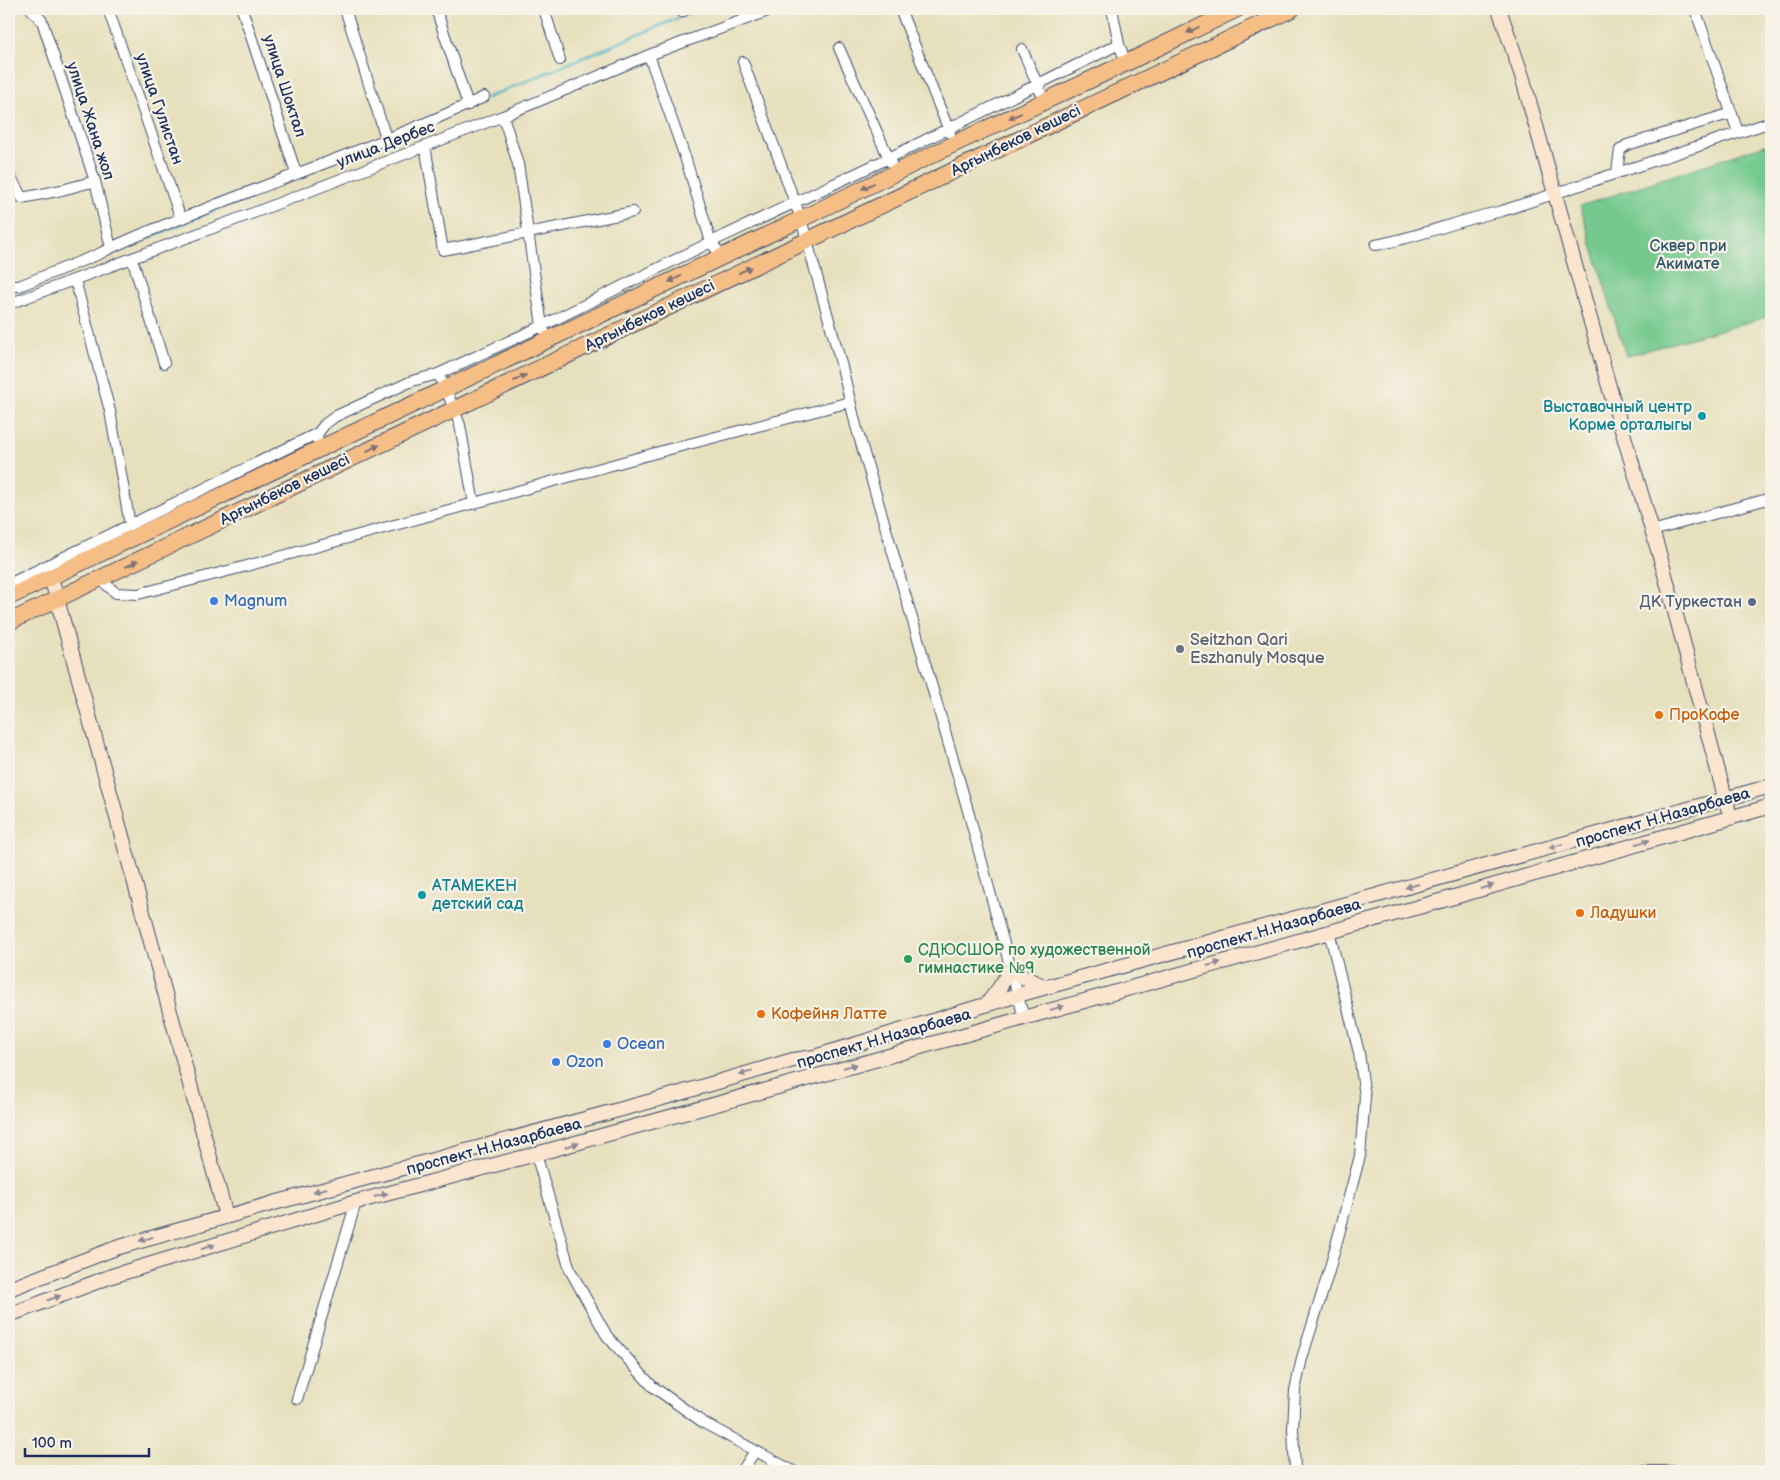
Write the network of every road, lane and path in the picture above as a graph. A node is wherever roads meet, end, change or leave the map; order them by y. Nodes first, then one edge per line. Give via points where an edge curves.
1 (30, 9) edge
2 (108, 9) edge
3 (242, 9) edge
4 (345, 9) edge
5 (436, 9) edge
6 (544, 9) edge
7 (773, 9) edge
8 (900, 9) edge
9 (1112, 9) edge
10 (1236, 9) edge
11 (1292, 9) edge
12 (1499, 9) edge
13 (1695, 9) edge
14 (1118, 44) junction
15 (839, 48) dead end
16 (1022, 49) dead end
17 (648, 55) junction
18 (560, 60) dead end
19 (743, 62) dead end
20 (1126, 63) junction
21 (1038, 85) junction
22 (484, 97) dead end
23 (1045, 102) junction
24 (468, 104) junction
25 (1732, 113) junction
26 (504, 116) junction
27 (1771, 122) edge
28 (1738, 132) junction
29 (951, 136) junction
30 (386, 138) junction
31 (425, 146) junction
32 (893, 166) junction
33 (1617, 172) junction
34 (296, 173) junction
35 (9, 174) edge
36 (95, 180) junction
37 (1555, 193) junction
38 (795, 203) junction
39 (633, 212) dead end
40 (181, 219) junction
41 (801, 219) junction
42 (528, 232) junction
43 (807, 240) junction
44 (711, 242) junction
45 (1376, 245) dead end
46 (111, 248) junction
47 (722, 257) junction
48 (132, 258) junction
49 (74, 280) junction
50 (9, 286) edge
51 (9, 304) edge
52 (546, 333) junction
53 (164, 363) dead end
54 (438, 374) junction
55 (446, 389) junction
56 (850, 402) junction
57 (454, 410) junction
58 (318, 433) junction
59 (316, 450) junction
60 (1771, 498) edge
61 (474, 504) junction
62 (130, 524) junction
63 (1652, 531) junction
64 (51, 577) junction
65 (100, 579) junction
66 (9, 584) edge
67 (9, 597) edge
68 (57, 598) junction
69 (9, 622) edge
70 (1771, 786) edge
71 (1726, 800) junction
72 (1771, 806) edge
73 (1730, 817) junction
74 (1329, 932) junction
75 (1011, 968) junction
76 (1046, 987) junction
77 (1018, 994) junction
78 (986, 1004) junction
79 (1024, 1018) junction
80 (536, 1154) junction
81 (356, 1202) junction
82 (226, 1216) junction
83 (9, 1289) edge
84 (9, 1315) edge
85 (296, 1399) dead end
86 (755, 1451) junction
87 (742, 1471) edge
88 (793, 1471) edge
89 (1295, 1471) edge
90 (1587, 1471) edge
91 (1695, 1471) edge

1 - 36 street, улица Жана жол via 42,21
2 - 40 street, улица Гулистан
3 - 34 street, улица Шоктал
4 - 30 street
5 - 24 street
6 - 18 street
7 - 17 street, улица Дербес
8 - 29 street
9 - 14 street
10 -> 20 main road, Арғынбеков көшесі
11 - 43 main road, Арғынбеков көшесі
12 - 37 main road
13 - 25 street
14 - 20 street
14 - 21 street
15 - 32 street
16 - 21 street
17 - 26 street, улица Дербес
17 - 44 street
19 - 38 street
20 - 23 main road, Арғынбеков көшесі
21 - 23 street
21 - 29 street
22 - 24 street, улица Дербес
23 -> 29 main road, Арғынбеков көшесі
24 - 30 street, улица Дербес
25 - 28 street
25 - 33 street via 1627,145 1620,150
26 - 31 street, улица Дербес
26 - 42 street via 518,164
27 - 28 street
28 - 33 street
29 - 32 main road, Арғынбеков көшесі
30 - 34 street, улица Дербес
31 - 42 street via 442,250
31 - 48 street, улица Дербес
32 - 38 street
32 -> 41 main road, Арғынбеков көшесі
33 - 37 street
34 - 40 street, улица Дербес
35 - 36 street via 22,198
36 - 46 street, улица Жана жол
37 - 45 street via 1407,239
37 - 63 main road
38 - 41 street
38 - 44 street
39 - 42 street
40 - 46 street, улица Дербес
41 - 43 street
41 - 47 main road, Арғынбеков көшесі
42 - 52 street
43 - 56 street
57 -> 43 main road, Арғынбеков көшесі
44 - 47 street
44 - 52 street
46 - 50 street, улица Дербес via 19,286
47 -> 52 main road, Арғынбеков көшесі
48 - 49 street, улица Дербес
48 - 53 street
49 - 51 street, улица Дербес
49 - 62 street via 110,411
52 - 54 street
52 - 55 main road, Арғынбеков көшесі
54 - 55 street
54 - 58 street via 412,380 336,416
55 - 57 street
55 - 59 main road, Арғынбеков көшесі
56 - 61 street
56 - 75 street
57 - 61 street via 460,425
65 -> 57 main road, Арғынбеков көшесі
58 - 59 street
58 - 62 street
59 - 64 main road, Арғынбеков көшесі
60 - 63 street
61 - 65 street via 138,594 116,593
62 - 66 street
63 - 71 main road
64 - 67 main road, Арғынбеков көшесі
64 - 68 main road
65 - 68 main road, Арғынбеков көшесі
68 - 69 main road, Арғынбеков көшесі
68 - 82 main road
70 - 71 main road, проспект Н.Назарбаева
71 - 73 main road
71 -> 76 main road, проспект Н.Назарбаева
72 - 73 main road, проспект Н.Назарбаева
74 -> 73 main road, проспект Н.Назарбаева
79 -> 74 main road, проспект Н.Назарбаева
74 - 89 street via 1359,1053 1365,1097 1360,1156 1295,1390
75 - 76 main road via 1020,976
75 - 77 street
75 - 78 main road
76 - 77 main road, проспект Н.Назарбаева
77 - 78 main road, проспект Н.Назарбаева
77 - 79 street
78 -> 82 main road, проспект Н.Назарбаева via 814,1057 793,1060
80 -> 79 main road, проспект Н.Назарбаева
81 -> 80 main road, проспект Н.Назарбаева
80 - 86 street via 570,1270 607,1336 652,1386 704,1423
84 -> 81 main road, проспект Н.Назарбаева via 112,1276
81 - 85 street
82 -> 83 main road, проспект Н.Назарбаева via 116,1248
86 - 87 street
86 - 88 street
90 - 91 street

